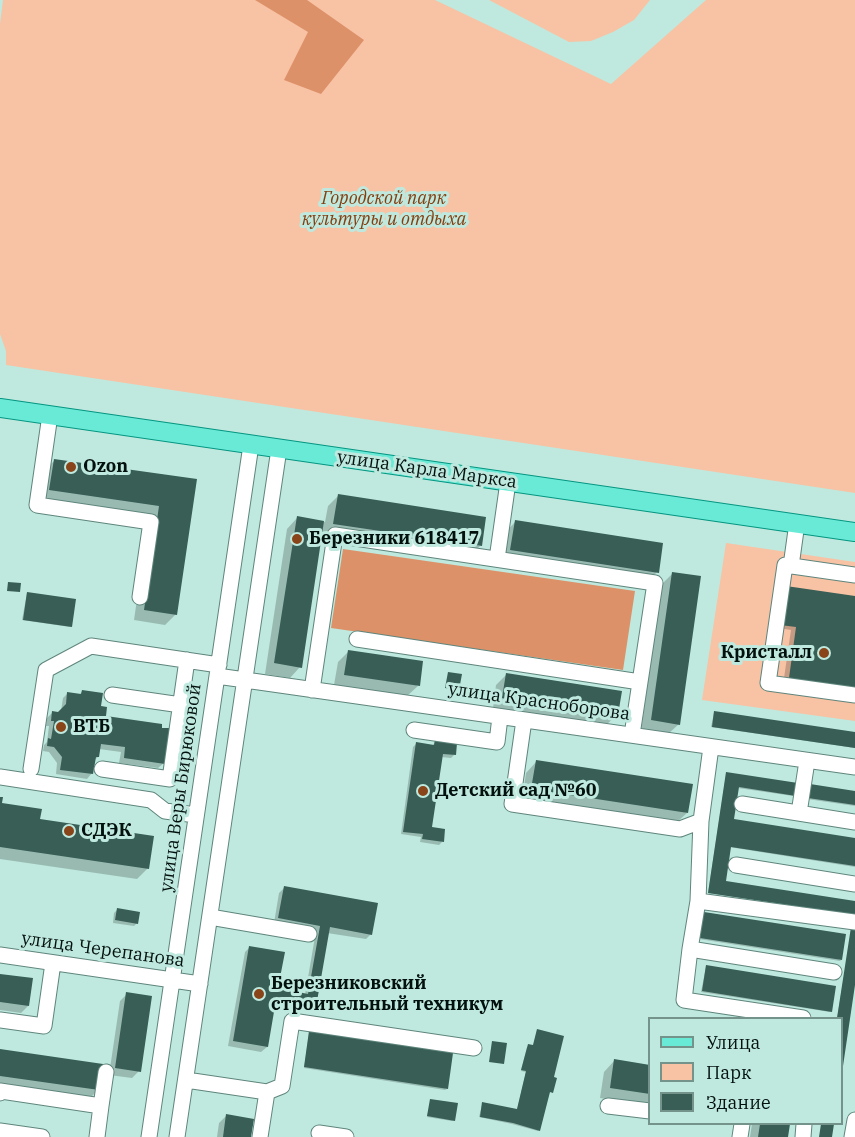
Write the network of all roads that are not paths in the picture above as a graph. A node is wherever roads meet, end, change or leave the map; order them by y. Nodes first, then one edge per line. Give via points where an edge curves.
1 (0, 408) edge
2 (50, 415) junction
3 (251, 445) junction
4 (279, 449) junction
5 (508, 482) junction
6 (797, 524) junction
7 (855, 532) edge
8 (497, 559) junction
9 (791, 566) junction
10 (855, 575) edge
11 (140, 597) dead end
12 (357, 639) dead end
13 (187, 660) junction
14 (218, 670) junction
15 (245, 680) junction
16 (640, 682) junction
17 (312, 690) junction
18 (112, 695) dead end
19 (855, 695) edge
20 (181, 705) junction
21 (500, 717) junction
22 (524, 720) junction
23 (414, 730) dead end
24 (632, 735) junction
25 (711, 747) junction
26 (807, 760) junction
27 (855, 767) edge
28 (31, 769) dead end
29 (102, 769) dead end
30 (0, 777) edge
31 (742, 804) dead end
32 (799, 813) junction
33 (196, 815) junction
34 (701, 821) junction
35 (855, 822) edge
36 (736, 865) dead end
37 (855, 884) edge
38 (698, 901) junction
39 (210, 917) junction
40 (855, 922) edge
41 (309, 934) dead end
42 (690, 949) junction
43 (0, 955) edge
44 (53, 963) junction
45 (834, 972) dead end
46 (172, 980) junction
47 (200, 984) junction
48 (795, 1017) edge
49 (0, 1020) edge
50 (474, 1048) dead end
51 (106, 1072) dead end
52 (186, 1080) junction
53 (267, 1092) junction
54 (0, 1093) edge
55 (101, 1106) junction
56 (608, 1107) dead end
57 (648, 1111) edge
58 (855, 1120) edge
59 (0, 1131) edge
60 (319, 1133) dead end
61 (42, 1137) edge
62 (96, 1137) edge
63 (149, 1137) edge
64 (177, 1137) edge
65 (260, 1137) edge
66 (346, 1137) edge
67 (852, 1137) edge

1 - 2 main road, улица Карла Маркса
2 - 3 main road, улица Карла Маркса
2 - 11 street via 37,505 151,522
3 - 4 main road, улица Карла Маркса
3 - 14 street, улица Веры Бирюковой
4 - 5 main road, улица Карла Маркса
4 - 15 street
5 - 6 main road, улица Карла Маркса
5 - 8 street
6 - 7 main road, улица Карла Маркса
6 - 9 street
8 - 16 street via 655,583
8 - 17 street via 334,535
9 - 10 street
9 - 19 street via 785,565 768,682
12 - 16 street
13 - 14 street, улица Красноборова
13 - 20 street
13 - 28 street, улица Красноборова via 91,646 46,670
14 - 15 street, улица Красноборова
14 - 33 street, улица Веры Бирюковой
15 - 17 street, улица Красноборова
15 - 39 street
16 - 24 street
17 - 21 street, улица Красноборова
18 - 20 street
20 - 29 street via 170,779
21 - 22 street, улица Красноборова
21 - 23 street via 497,742
22 - 24 street, улица Красноборова
22 - 34 street via 512,804 680,829
24 - 25 street, улица Красноборова
25 - 26 street, улица Красноборова
25 - 34 street
26 - 27 street, улица Красноборова
26 - 32 street
30 - 33 street via 151,800 165,811
31 - 32 street
32 - 35 street
33 - 46 street, улица Веры Бирюковой
34 - 38 street
36 - 37 street
38 - 40 street
38 - 42 street
39 - 41 street
39 - 47 street
42 - 45 street
42 - 48 street via 684,1000
43 - 44 street, улица Черепанова
44 - 46 street, улица Черепанова
44 - 49 street via 44,1026
46 - 47 street, улица Черепанова
46 - 63 street, улица Веры Бирюковой
47 - 52 street
50 - 53 street via 292,1021 282,1086
51 - 55 street
52 - 53 street
52 - 64 street
53 - 65 street
54 - 55 street
55 - 62 street
56 - 57 street
58 - 67 street
59 - 61 street
60 - 66 street

